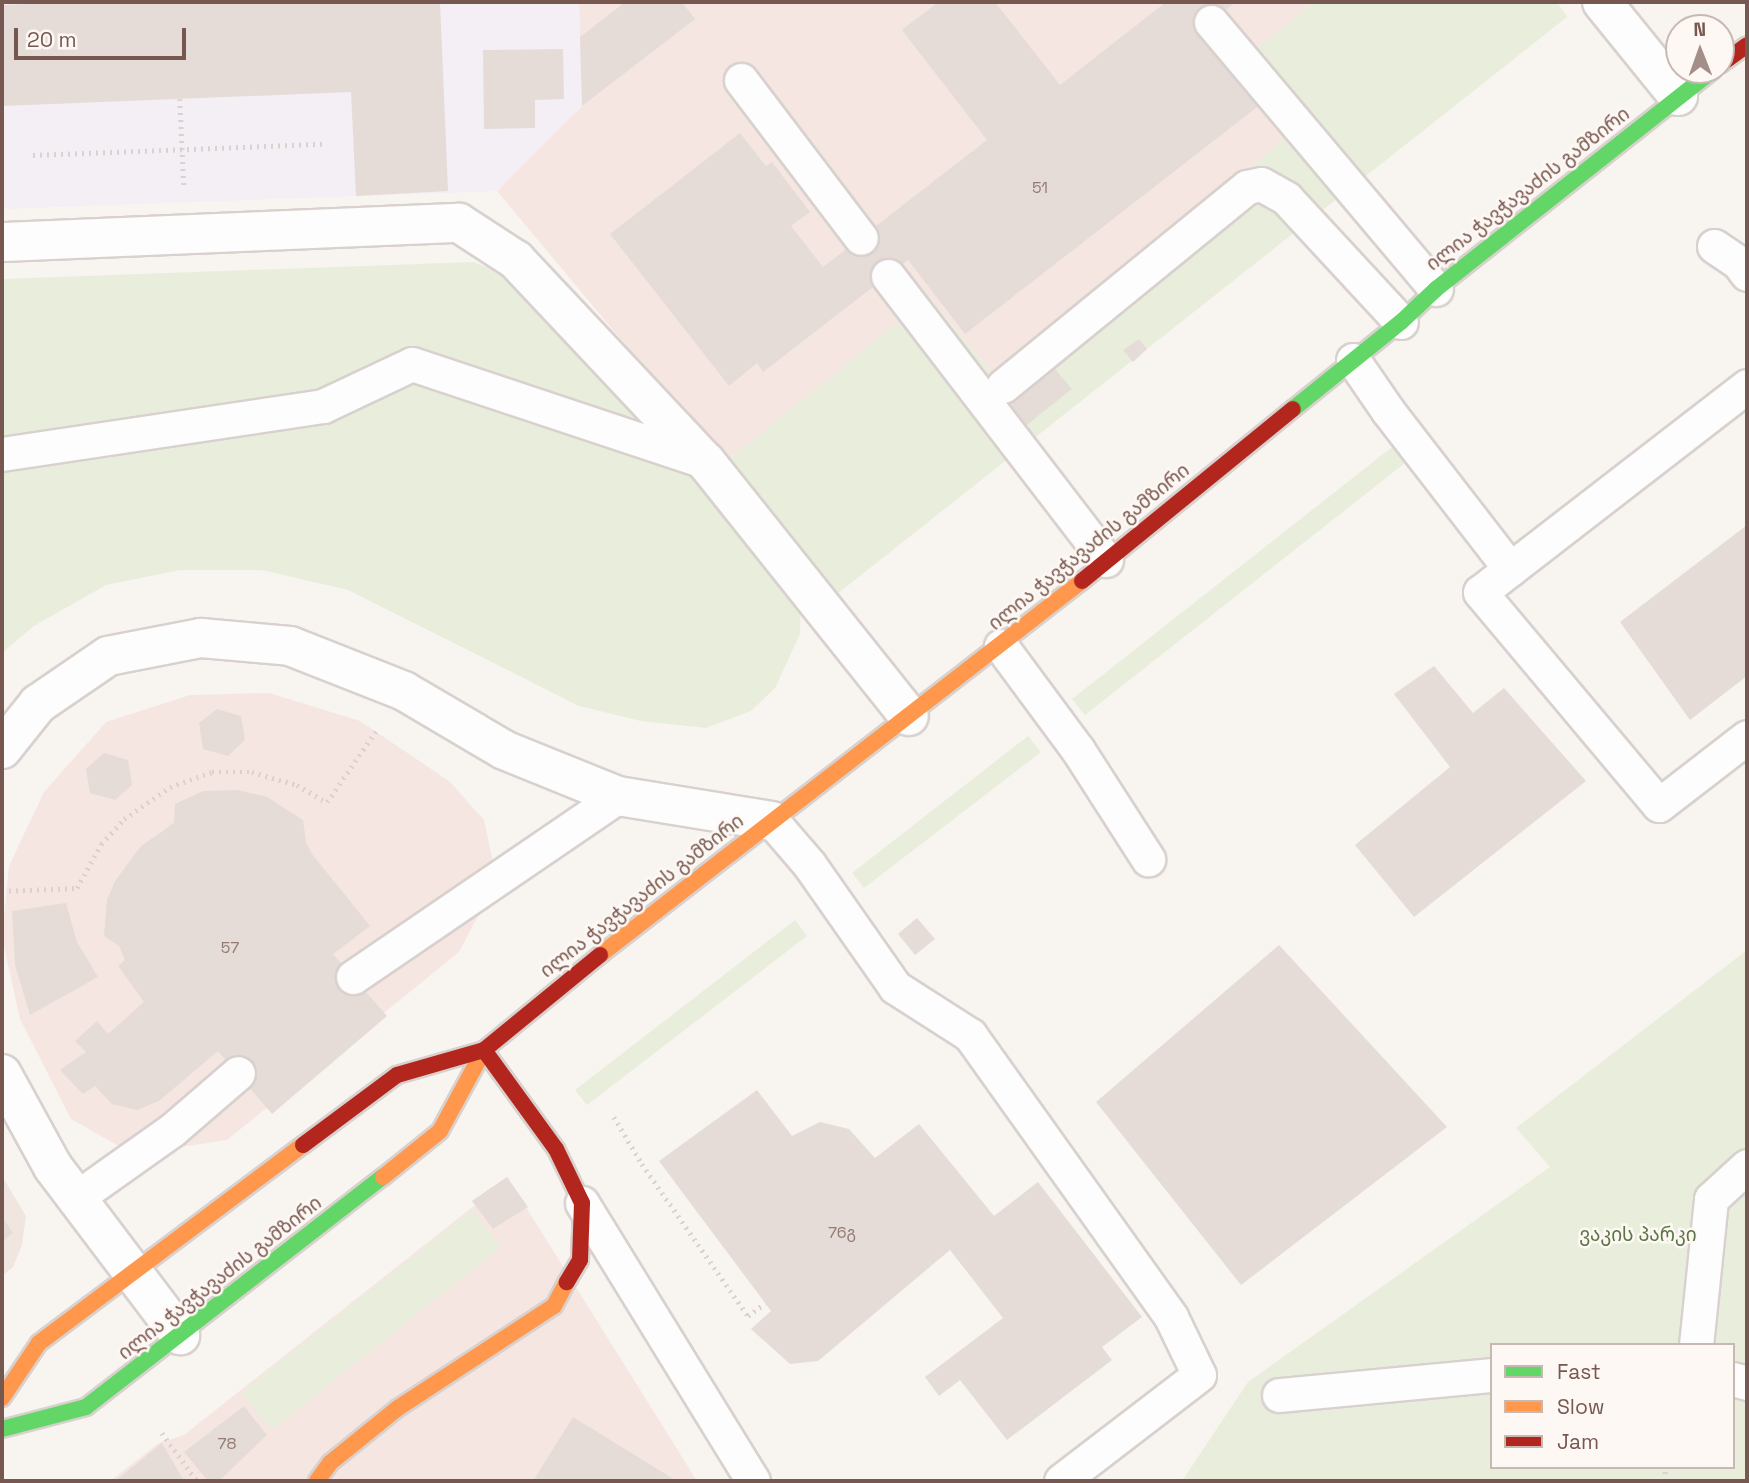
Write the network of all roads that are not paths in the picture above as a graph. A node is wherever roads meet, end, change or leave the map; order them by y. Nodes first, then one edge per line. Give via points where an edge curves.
1 (1602, 2) edge
2 (1211, 22) dead end
3 (741, 80) dead end
4 (1694, 84) edge
5 (1678, 96) junction
6 (860, 238) dead end
7 (2, 242) edge
8 (1714, 246) dead end
9 (1747, 274) edge
10 (888, 276) dead end
11 (1436, 289) junction
12 (1401, 322) junction
13 (1353, 360) junction
14 (1003, 386) dead end
15 (1747, 386) edge
16 (2, 454) edge
17 (706, 462) junction
18 (1106, 560) junction
19 (1510, 569) junction
20 (1001, 646) junction
21 (909, 716) junction
22 (1747, 737) edge
23 (2, 749) edge
24 (618, 796) junction
25 (772, 821) junction
26 (1148, 859) dead end
27 (353, 976) dead end
28 (484, 1050) junction
29 (237, 1073) dead end
30 (2, 1074) edge
31 (1747, 1166) edge
32 (76, 1198) junction
33 (582, 1203) junction
34 (131, 1273) junction
35 (180, 1335) junction
36 (1696, 1343) edge
37 (1490, 1375) edge
38 (1279, 1395) dead end
39 (2, 1398) edge
40 (2, 1429) edge
41 (317, 1481) edge
42 (753, 1481) edge
43 (1061, 1481) edge

1 - 5 street
2 - 11 lane
3 - 6 lane
4 - 5 main road, ილია ჭავჭავაძის გამზირი
5 - 11 main road, ილია ჭავჭავაძის გამზირი
7 - 17 street via 459,223 516,260
8 - 9 lane
10 - 18 lane
11 - 12 main road, ილია ჭავჭავაძის გამზირი
12 - 13 main road, ილია ჭავჭავაძის გამზირი
12 - 14 lane via 1286,198 1261,184 1247,187
13 - 18 main road, ილია ჭავჭავაძის გამზირი
13 - 19 lane
15 - 19 lane
16 - 17 lane via 323,406 412,364
17 - 21 street
18 - 20 main road, ილია ჭავჭავაძის გამზირი
19 - 22 lane via 1480,592 1659,805
20 - 21 main road, ილია ჭავჭავაძის გამზირი
20 - 26 lane via 1078,750
21 - 25 main road, ილია ჭავჭავაძის გამზირი
23 - 24 street via 38,704 108,656 201,638 290,646 404,691 504,750
24 - 25 street
24 - 27 lane
25 - 28 main road, ილია ჭავჭავაძის გამზირი
25 - 43 lane via 809,864 895,987 970,1035 1171,1317 1199,1375
28 - 33 main road via 556,1149
28 - 34 main road, ილია ჭავჭავაძის გამზირი via 397,1075
28 - 35 main road, ილია ჭავჭავაძის გამზირი via 440,1131
29 - 32 lane via 172,1130
30 - 32 street via 53,1167
31 - 36 lane via 1711,1199
32 - 34 street
33 - 41 main road via 580,1260 554,1306 398,1408 330,1463
33 - 42 lane
34 - 35 street
34 - 39 main road, ილია ჭავჭავაძის გამზირი via 39,1343
35 - 40 main road, ილია ჭავჭავაძის გამზირი via 86,1407
37 - 38 lane

